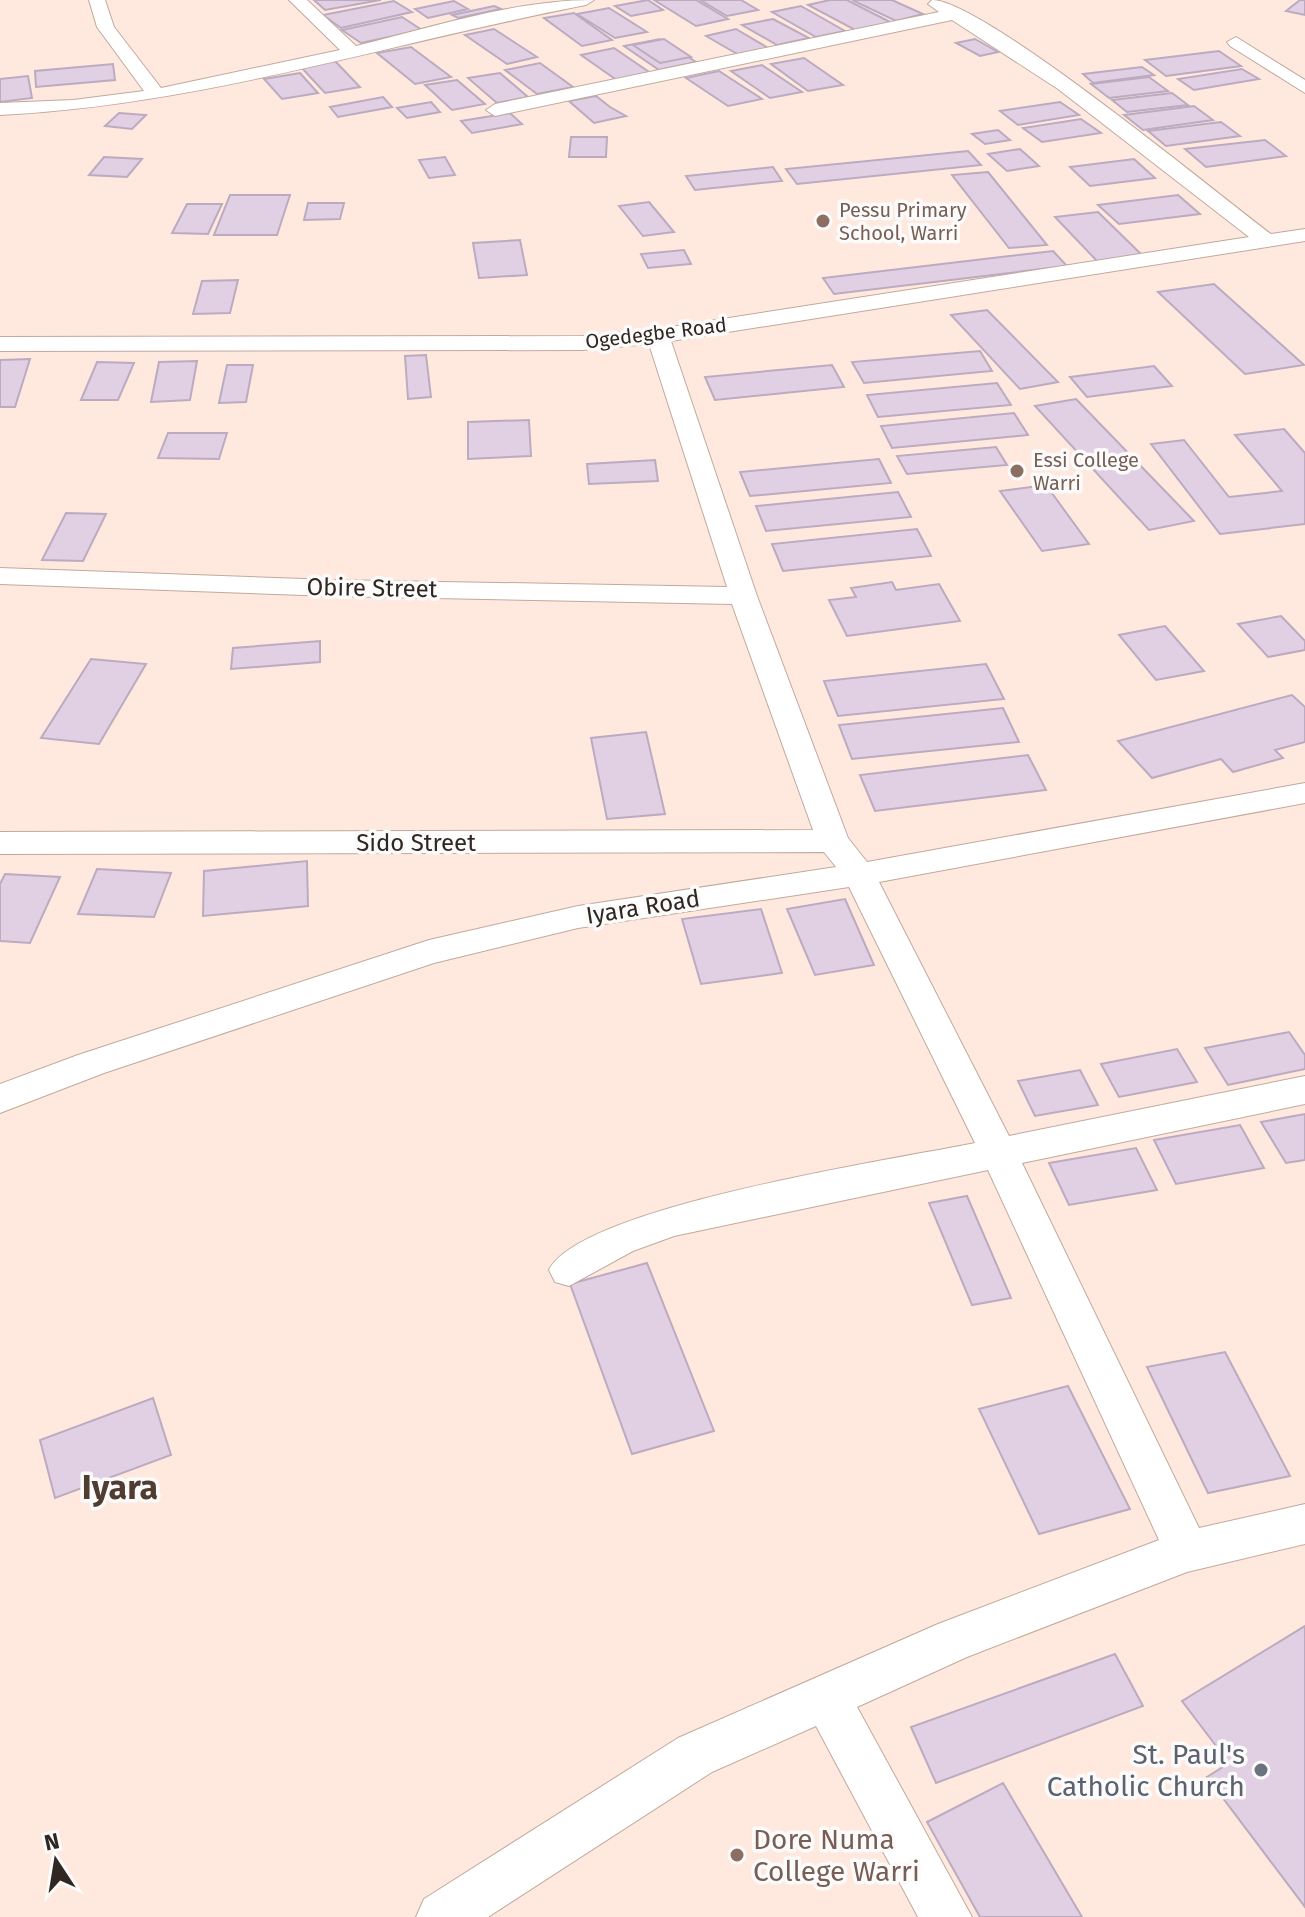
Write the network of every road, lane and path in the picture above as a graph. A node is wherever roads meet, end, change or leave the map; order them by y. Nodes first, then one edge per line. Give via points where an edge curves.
1 (97, 0) edge
2 (297, 0) edge
3 (586, 0) edge
4 (929, 0) edge
5 (516, 5) edge
6 (956, 14) junction
7 (1236, 42) dead end
8 (350, 50) junction
9 (1305, 88) edge
10 (156, 95) junction
11 (0, 109) edge
12 (495, 110) dead end
13 (1305, 235) edge
14 (1267, 241) junction
15 (658, 336) junction
16 (0, 344) edge
17 (0, 576) edge
18 (743, 596) junction
19 (1300, 802) edge
20 (833, 841) junction
21 (0, 843) edge
22 (859, 874) junction
23 (1305, 1090) edge
24 (0, 1099) edge
25 (998, 1151) junction
26 (569, 1270) dead end
27 (1305, 1524) edge
28 (1187, 1551) junction
29 (826, 1697) junction
30 (442, 1917) edge
31 (946, 1917) edge

1 - 10 street via 106,27
2 - 8 street
3 - 5 street
4 - 6 street
5 - 8 street
6 - 12 street
6 - 14 street via 1035,61
7 - 9 street
8 - 10 street
10 - 11 street via 111,104
13 - 14 street, Ogedegbe Road
14 - 15 street, Ogedegbe Road
15 - 16 street, Ogedegbe Road via 476,345
15 - 18 street
17 - 18 street, Obire Street
18 - 20 street
19 - 22 street, Iyara Road
20 - 21 street, Sido Street
20 - 22 street
22 - 24 street, Iyara Road via 578,917 429,952
22 - 25 street
23 - 25 street
25 - 26 street via 670,1221 619,1240
25 - 28 street
27 - 28 street
28 - 29 street via 954,1640
29 - 30 street via 695,1755
29 - 31 street

